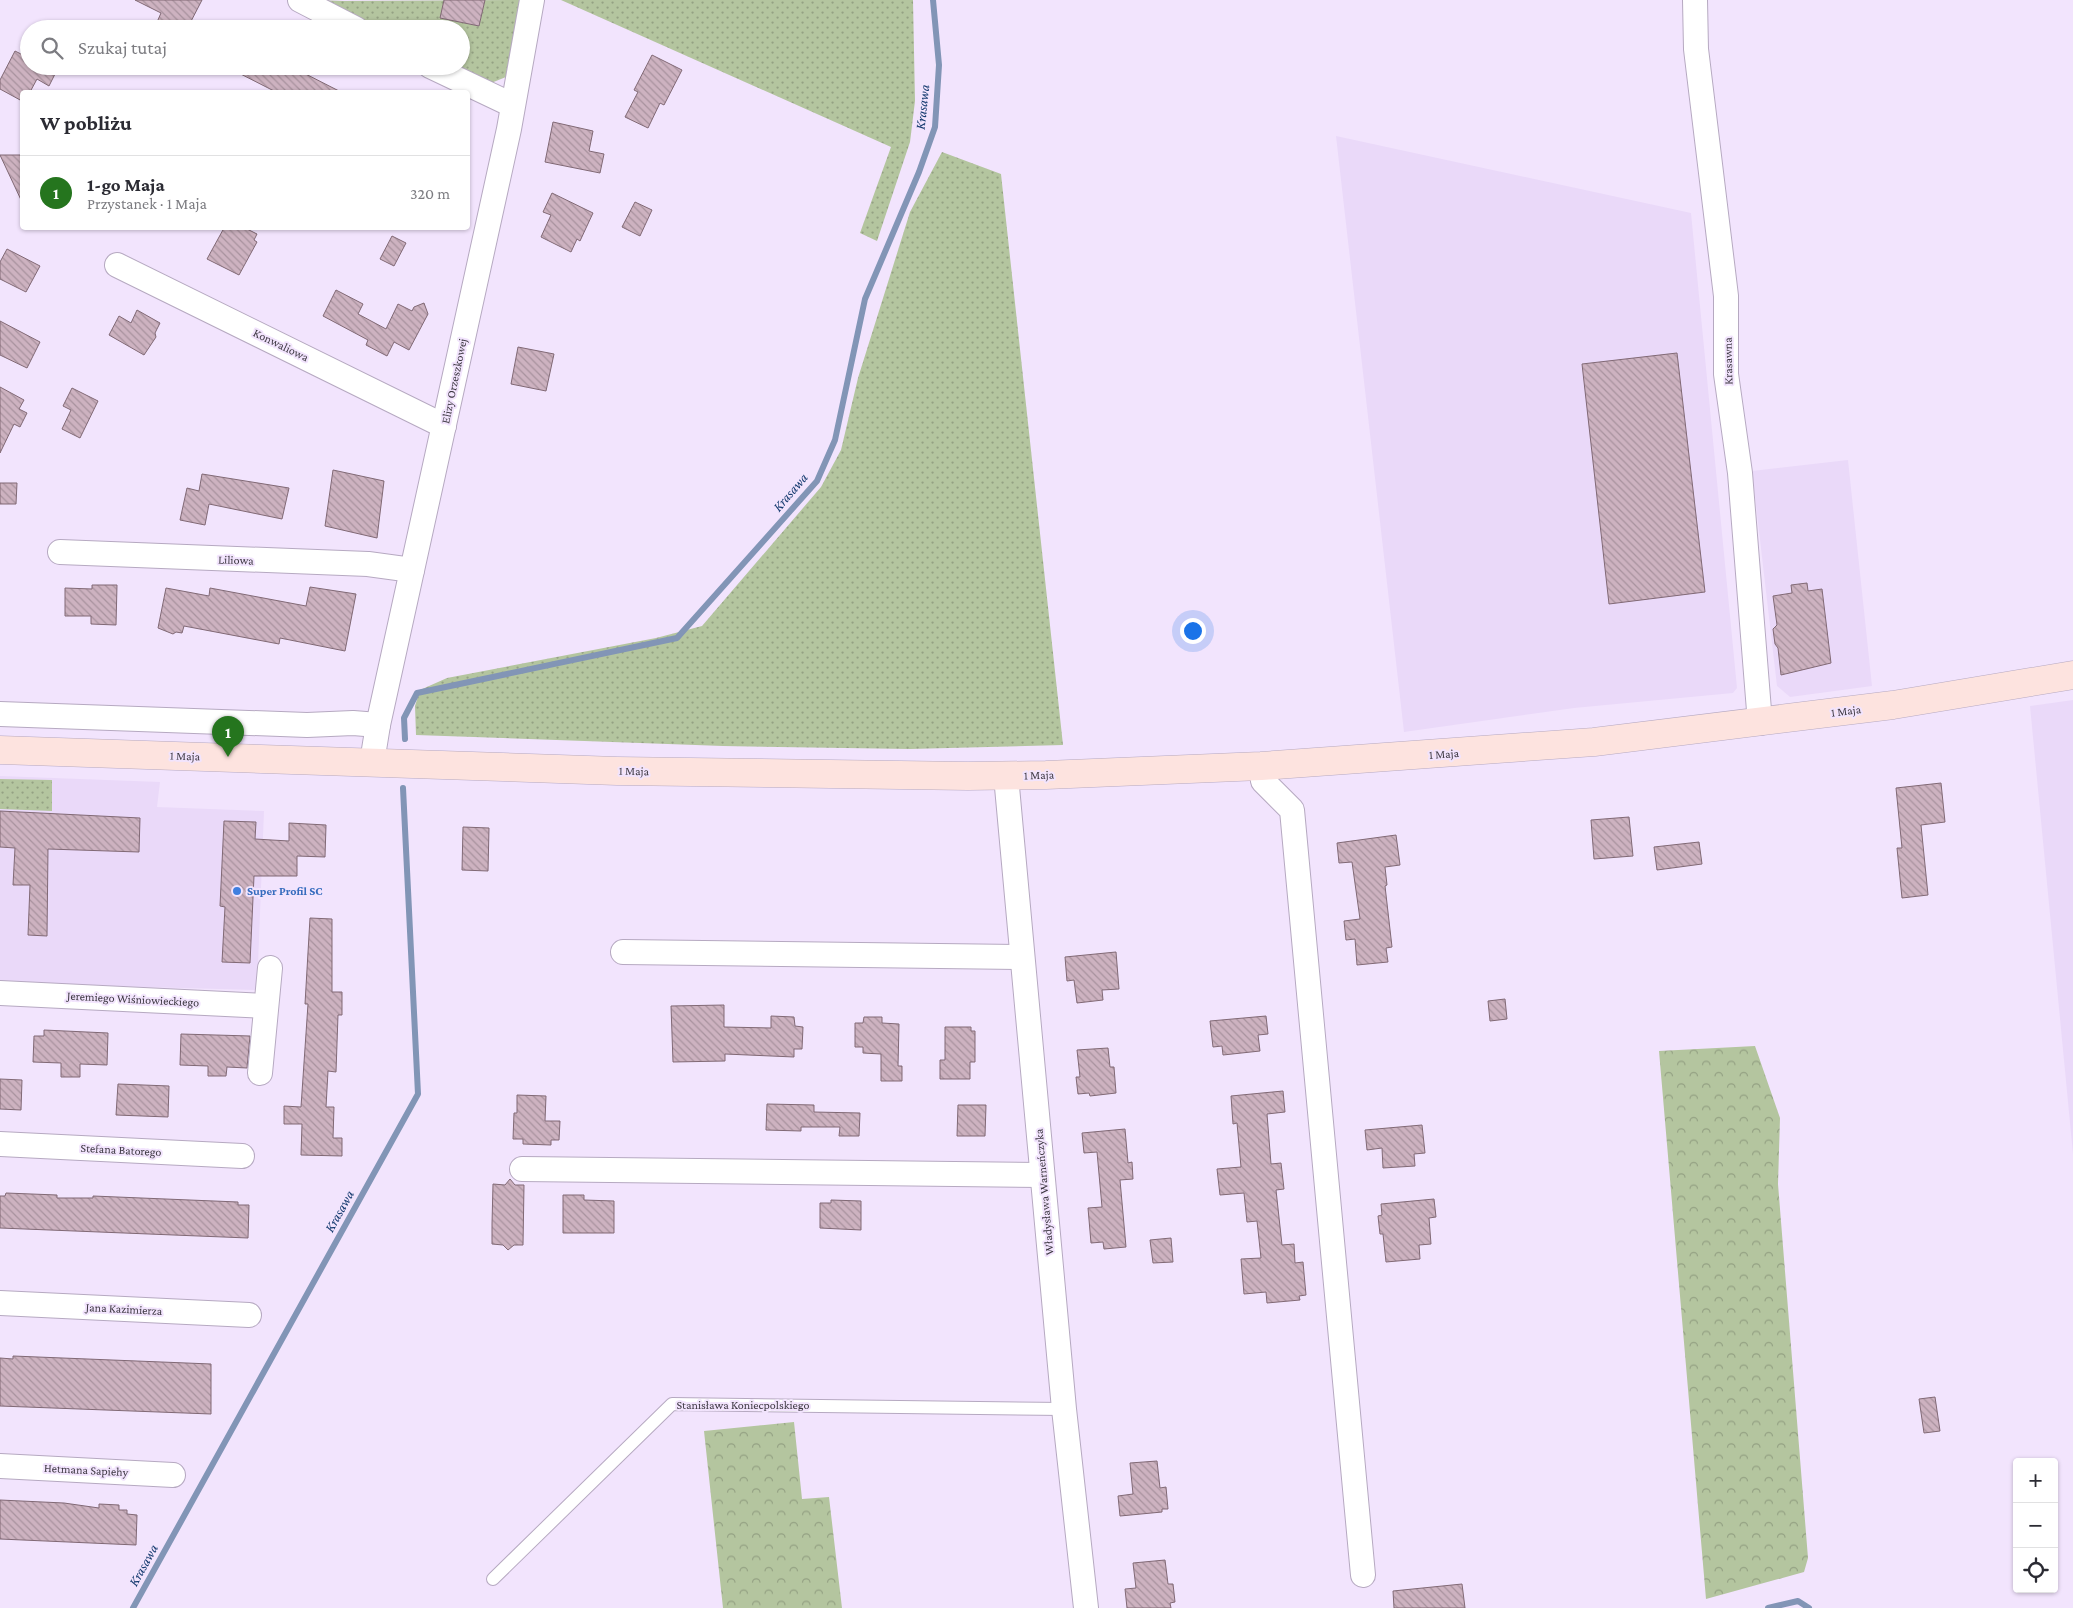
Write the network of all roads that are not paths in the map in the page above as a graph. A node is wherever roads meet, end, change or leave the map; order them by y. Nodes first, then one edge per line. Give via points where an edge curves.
1 (300, 0) edge
2 (532, 0) edge
3 (1695, 0) edge
4 (339, 20) edge
5 (449, 75) edge
6 (512, 105) junction
7 (118, 265) dead end
8 (444, 426) junction
9 (60, 552) dead end
10 (412, 570) junction
11 (2073, 675) edge
12 (0, 714) edge
13 (1760, 723) junction
14 (378, 725) junction
15 (0, 750) edge
16 (372, 762) junction
17 (1261, 766) junction
18 (1006, 776) junction
19 (623, 952) dead end
20 (1022, 957) junction
21 (270, 968) dead end
22 (0, 993) edge
23 (266, 1006) junction
24 (260, 1073) dead end
25 (0, 1144) edge
26 (242, 1156) dead end
27 (522, 1169) dead end
28 (1042, 1175) junction
29 (0, 1303) edge
30 (249, 1315) dead end
31 (1064, 1409) junction
32 (0, 1466) edge
33 (173, 1475) dead end
34 (1363, 1575) dead end
35 (493, 1579) dead end
36 (1086, 1608) edge

1 - 4 street
2 - 6 street, Elizy Orzeszkowej
3 - 13 street, Krasawna via 1696,49 1726,296 1726,374 1740,473
5 - 6 street
6 - 8 street, Elizy Orzeszkowej
7 - 8 street, Konwaliowa
8 - 10 street, Elizy Orzeszkowej
9 - 10 street, Liliowa via 368,564
10 - 14 street, Elizy Orzeszkowej
11 - 13 main road, 1 Maja
12 - 14 street
13 - 17 main road, 1 Maja via 1594,742
14 - 16 street, Elizy Orzeszkowej
15 - 16 main road, 1 Maja
16 - 18 main road, 1 Maja via 616,771
17 - 18 main road, 1 Maja
17 - 34 street via 1263,781 1292,810
18 - 20 street, Władysława Warneńczyka
19 - 20 street
20 - 28 street, Władysława Warneńczyka
21 - 23 street
22 - 23 street, Jeremiego Wiśniowieckiego
23 - 24 street
25 - 26 street, Stefana Batorego
27 - 28 street
28 - 31 street, Władysława Warneńczyka
29 - 30 street, Jana Kazimierza
31 - 35 lane, Stanisława Koniecpolskiego via 672,1404
31 - 36 street, Władysława Warneńczyka
32 - 33 street, Hetmana Sapiehy

